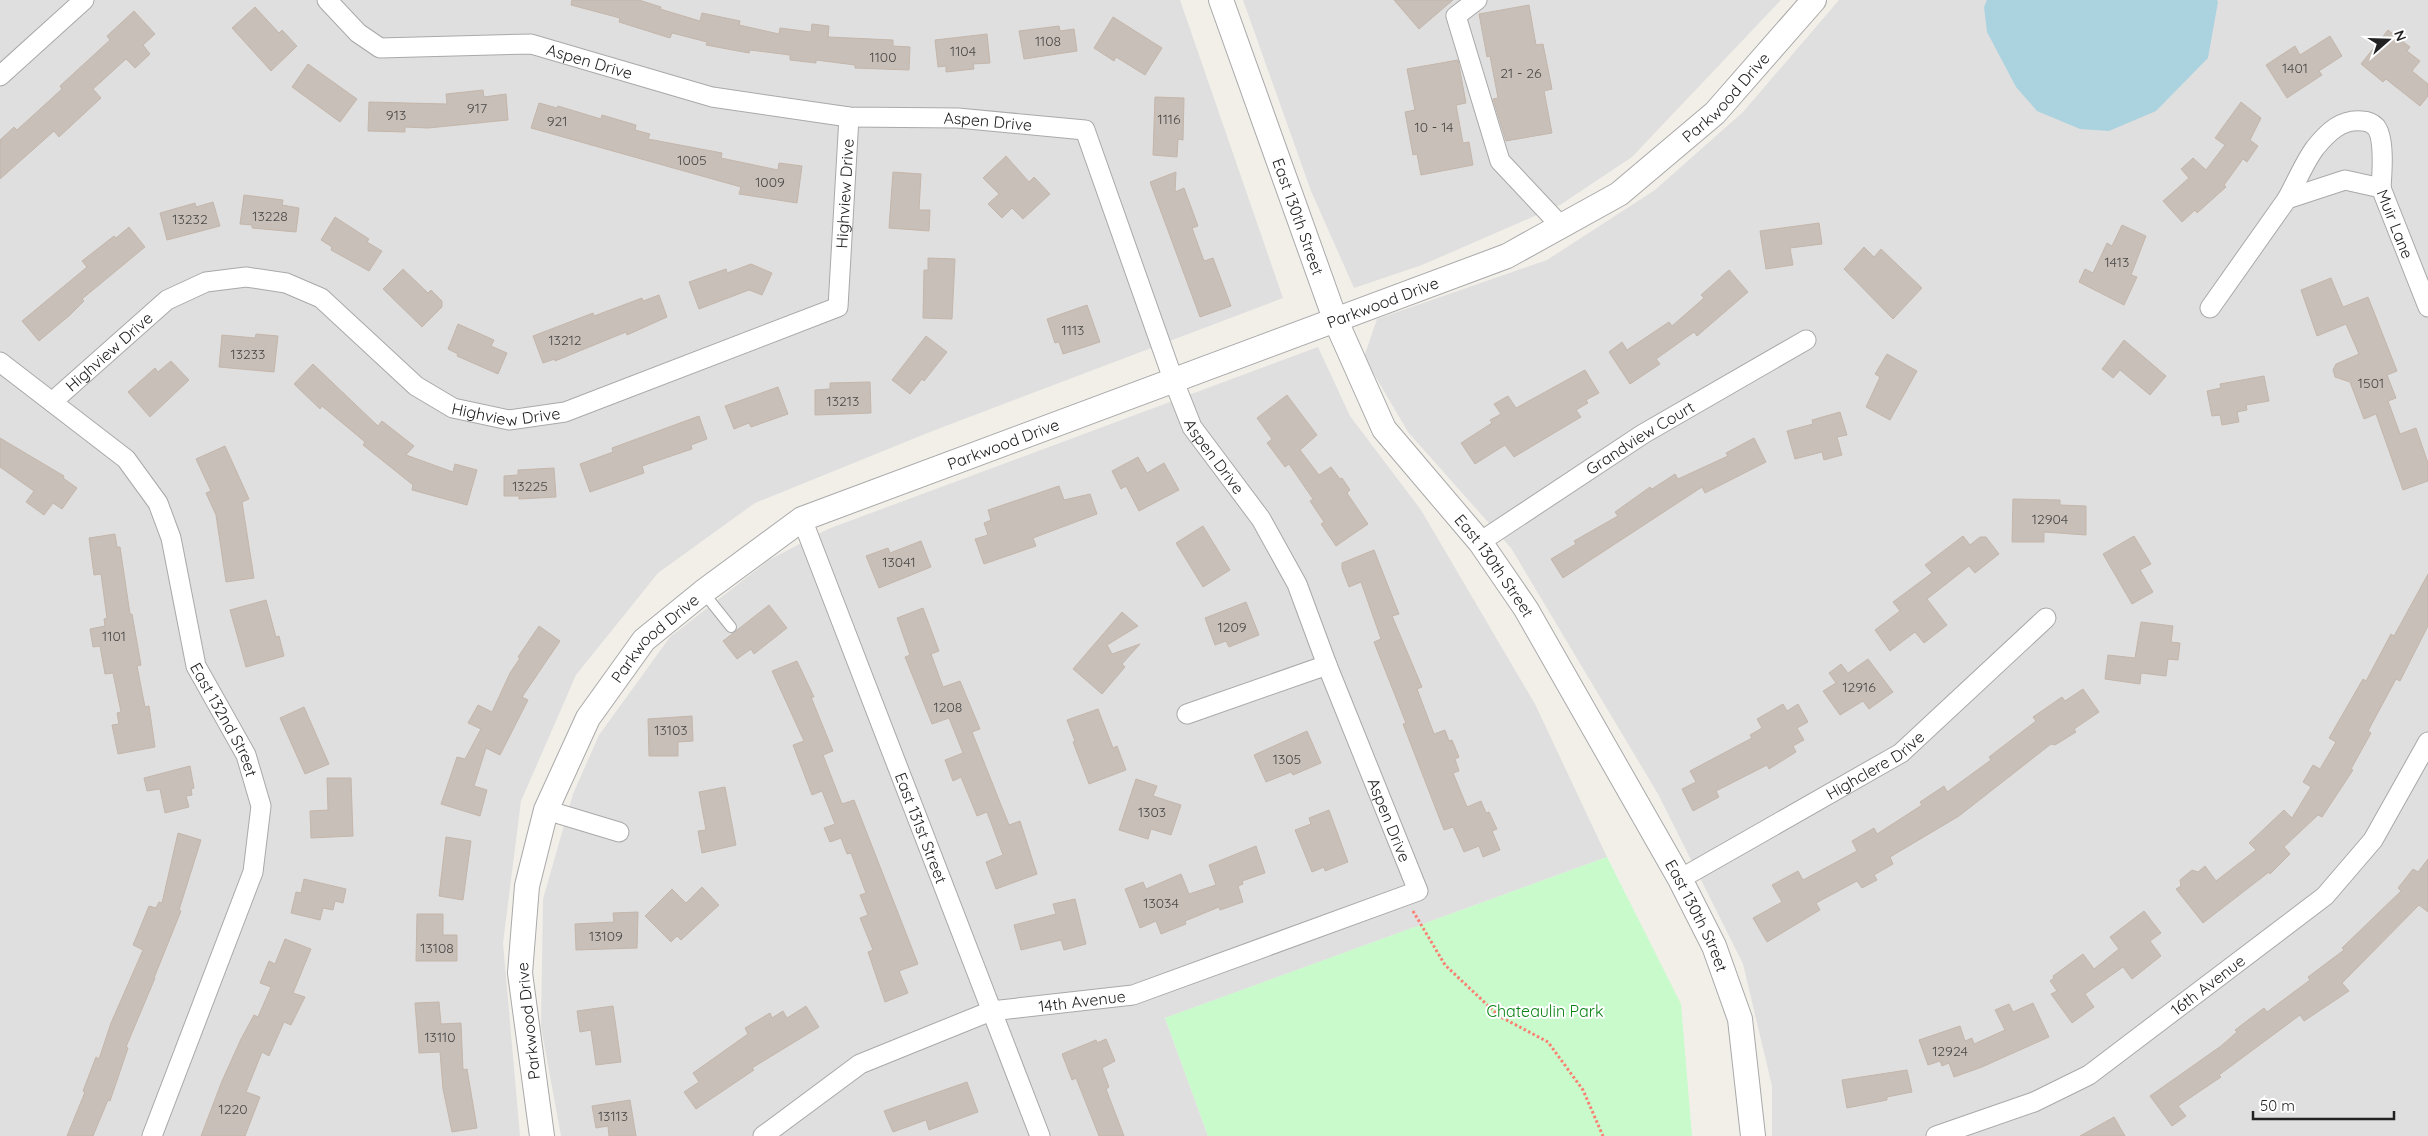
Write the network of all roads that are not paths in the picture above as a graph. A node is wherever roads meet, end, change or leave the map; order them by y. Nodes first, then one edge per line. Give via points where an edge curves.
1 (84, 0) edge
2 (327, 0) edge
3 (1221, 0) edge
4 (1477, 0) edge
5 (1814, 0) edge
6 (0, 76) edge
7 (850, 117) junction
8 (2382, 188) junction
9 (2287, 199) junction
10 (1561, 226) junction
11 (2428, 307) edge
12 (2210, 308) dead end
13 (1335, 319) junction
14 (1806, 340) dead end
15 (0, 362) edge
16 (1173, 379) junction
17 (52, 402) junction
18 (802, 520) junction
19 (1480, 542) junction
20 (703, 592) junction
21 (2046, 618) dead end
22 (731, 627) dead end
23 (1327, 665) junction
24 (1187, 714) dead end
25 (2428, 742) edge
26 (2423, 763) edge
27 (546, 810) junction
28 (619, 832) dead end
29 (1680, 879) junction
30 (1411, 893) joint
31 (991, 1011) junction
32 (152, 1136) edge
33 (542, 1136) edge
34 (762, 1136) edge
35 (1040, 1136) edge
36 (1753, 1136) edge
37 (1936, 1136) edge

1 - 6 street
2 - 7 street, Aspen Drive via 358,33 380,48 531,44 712,97
3 - 13 street, East 130th Street
4 - 10 street via 1456,16 1500,161
5 - 10 street, Parkwood Drive via 1715,113 1619,194
7 - 16 street, Aspen Drive via 958,118 1085,130
7 - 17 street, Highview Drive via 838,306 565,412 509,420 453,408 416,386 320,298 286,283 246,277 206,282 167,300
8 - 9 street, Muir Lane via 2345,180
8 - 9 street via 2382,151 2376,128 2367,121 2351,120 2329,132 2314,150
8 - 11 street, Muir Lane
9 - 12 street
10 - 13 street, Parkwood Drive via 1507,256
13 - 16 street, Parkwood Drive
13 - 19 street, East 130th Street via 1388,435
14 - 19 street, Grandview Court via 1643,434
15 - 17 street, East 132nd Street
16 - 18 street, Parkwood Drive
16 - 23 street, Aspen Drive via 1192,427 1261,519 1292,576
17 - 32 street, East 132nd Street via 126,459 158,503 171,538 196,666 246,755 261,806 253,872
18 - 20 street, Parkwood Drive
18 - 31 street, East 131st Street
19 - 29 street, East 130th Street via 1526,609
20 - 22 lane
20 - 27 street, Parkwood Drive via 644,640 588,718
21 - 29 street, Highclere Drive via 1901,753
23 - 24 street
23 - 30 street, Aspen Drive
25 - 26 street, 16th Avenue
26 - 37 street, 16th Avenue via 2373,840 2326,896 2089,1074 2034,1102
27 - 28 street
27 - 33 street, Parkwood Drive via 527,886 520,973
29 - 36 street, East 130th Street via 1714,946 1740,1019
30 - 31 street, 14th Avenue via 1133,995
31 - 34 street, 14th Avenue via 860,1064
31 - 35 street, East 131st Street

